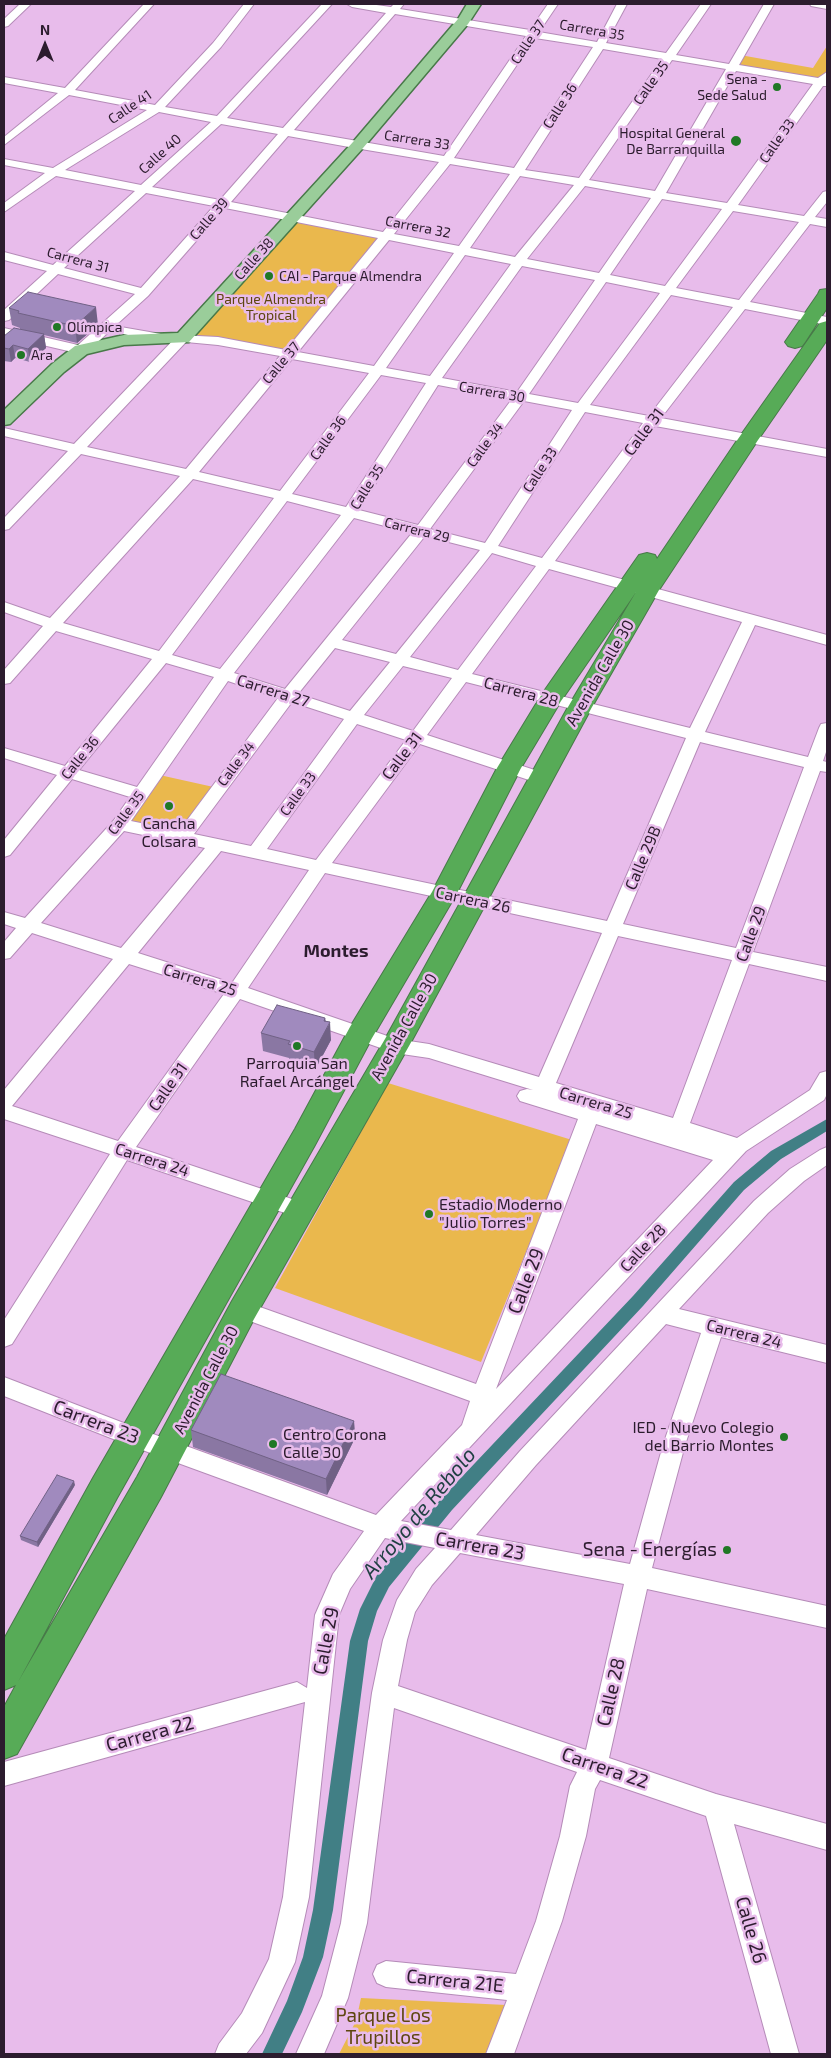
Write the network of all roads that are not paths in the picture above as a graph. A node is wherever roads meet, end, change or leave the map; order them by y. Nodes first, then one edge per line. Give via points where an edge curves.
1 (26, 4) edge
2 (149, 4) edge
3 (249, 4) edge
4 (328, 4) edge
5 (352, 4) edge
6 (474, 4) edge
7 (553, 4) edge
8 (622, 4) edge
9 (706, 4) edge
10 (769, 4) edge
11 (815, 4) edge
12 (827, 6) edge
13 (396, 7) edge
14 (463, 21) junction
15 (4, 24) edge
16 (534, 34) junction
17 (600, 45) junction
18 (669, 57) junction
19 (732, 68) junction
20 (4, 80) edge
21 (825, 80) edge
22 (69, 90) junction
23 (159, 107) junction
24 (220, 119) junction
25 (287, 132) junction
26 (4, 142) edge
27 (358, 145) junction
28 (447, 160) junction
29 (4, 162) edge
30 (518, 171) junction
31 (54, 172) junction
32 (582, 182) junction
33 (144, 189) junction
34 (827, 194) edge
35 (659, 195) junction
36 (221, 205) junction
37 (731, 206) junction
38 (4, 208) edge
39 (291, 218) junction
40 (809, 220) junction
41 (827, 223) edge
42 (386, 236) junction
43 (464, 251) junction
44 (4, 256) edge
45 (518, 262) junction
46 (56, 270) junction
47 (602, 279) junction
48 (668, 292) junction
49 (144, 293) junction
50 (827, 294) edge
51 (741, 306) junction
52 (4, 317) edge
53 (822, 322) edge
54 (119, 329) dead end
55 (4, 332) edge
56 (156, 337) junction
57 (183, 338) junction
58 (81, 350) junction
59 (288, 355) junction
60 (377, 371) junction
61 (433, 382) junction
62 (520, 398) junction
63 (580, 409) junction
64 (4, 420) edge
65 (651, 422) junction
66 (4, 432) edge
67 (739, 438) junction
68 (78, 450) junction
69 (827, 453) edge
70 (190, 474) junction
71 (285, 496) junction
72 (350, 513) junction
73 (4, 526) edge
74 (421, 531) junction
75 (489, 548) junction
76 (546, 563) junction
77 (639, 588) junction
78 (4, 607) edge
79 (751, 618) junction
80 (54, 624) junction
81 (827, 640) edge
82 (332, 642) junction
83 (163, 656) junction
84 (399, 660) junction
85 (224, 675) junction
86 (461, 676) junction
87 (4, 680) edge
88 (288, 696) junction
89 (550, 699) junction
90 (580, 707) junction
91 (354, 717) junction
92 (827, 728) edge
93 (695, 736) junction
94 (416, 738) junction
95 (4, 753) edge
96 (820, 766) edge
97 (509, 768) junction
98 (68, 772) junction
99 (541, 778) junction
100 (141, 794) junction
101 (120, 824) junction
102 (183, 837) junction
103 (218, 845) junction
104 (4, 851) edge
105 (255, 853) junction
106 (320, 867) junction
107 (444, 893) junction
108 (474, 900) junction
109 (4, 918) edge
110 (29, 926) junction
111 (612, 930) junction
112 (4, 953) edge
113 (123, 956) junction
114 (742, 958) junction
115 (827, 974) edge
116 (236, 991) junction
117 (360, 1034) junction
118 (395, 1046) junction
119 (827, 1078) edge
120 (542, 1094) junction
121 (4, 1103) edge
122 (592, 1109) junction
123 (4, 1111) edge
124 (676, 1134) junction
125 (123, 1150) junction
126 (734, 1152) junction
127 (827, 1155) edge
128 (268, 1199) junction
129 (300, 1210) junction
130 (243, 1310) junction
131 (661, 1314) junction
132 (714, 1327) junction
133 (4, 1338) edge
134 (827, 1354) edge
135 (4, 1386) edge
136 (483, 1396) junction
137 (469, 1431) junction
138 (134, 1437) junction
139 (169, 1450) junction
140 (387, 1528) junction
141 (446, 1540) junction
142 (638, 1576) junction
143 (827, 1617) edge
144 (4, 1673) edge
145 (384, 1693) junction
146 (297, 1694) dead end
147 (4, 1741) edge
148 (595, 1764) junction
149 (4, 1774) edge
150 (716, 1807) junction
151 (827, 1837) edge
152 (386, 1974) dead end
153 (524, 1988) junction
154 (781, 2050) edge
155 (229, 2054) edge
156 (310, 2054) edge
157 (500, 2054) edge

1 - 15 street
2 - 22 street
3 - 23 street, Calle 41 via 217,45
4 - 24 street, Calle 40
5 - 13 street, Carrera 35
6 - 14 main road, Calle 38
7 - 16 street, Calle 37
8 - 17 street, Calle 36
9 - 18 street, Calle 35
10 - 19 street, Calle 34
11 - 12 street
13 - 14 street, Carrera 35
13 - 25 street, Calle 39
14 - 16 street, Carrera 35
14 - 27 main road, Calle 38
16 - 17 street, Carrera 35
16 - 28 street, Calle 37
17 - 18 street, Carrera 35
17 - 30 street, Calle 36
18 - 19 street, Carrera 35
18 - 32 street, Calle 35
19 - 21 street, Carrera 35
19 - 35 street, Calle 34
20 - 22 street, Carrera 33
21 - 37 street, Calle 33
22 - 23 street, Carrera 33
22 - 26 street
23 - 24 street, Carrera 33
23 - 31 street, Calle 41
24 - 25 street, Carrera 33
24 - 33 street, Calle 40
25 - 27 street, Carrera 33
25 - 36 street, Calle 39
27 - 28 street, Carrera 33
27 - 39 main road, Calle 38
28 - 30 street, Carrera 33
28 - 42 street, Calle 37
29 - 31 street, Carrera 32
30 - 32 street, Carrera 33
30 - 43 street, Calle 36
31 - 33 street, Carrera 32
31 - 38 street, Calle 41
32 - 35 street, Carrera 33
32 - 45 street, Calle 35
33 - 36 street, Carrera 32
33 - 46 street, Calle 40
34 - 40 street, Calle 31
35 - 37 street, Carrera 33
35 - 47 street, Calle 34
36 - 39 street, Carrera 32
36 - 49 street, Calle 39
37 - 40 street, Carrera 33
37 - 48 street, Calle 33
39 - 42 street, Carrera 32
39 - 57 main road, Calle 38
40 - 41 street, Carrera 33
40 - 51 street, Calle 31
42 - 43 street, Carrera 32
42 - 59 street, Calle 37
43 - 45 street, Carrera 32
43 - 60 street, Calle 36
44 - 46 street, Carrera 31
45 - 47 street, Carrera 32
45 - 61 street, Calle 35
46 - 49 street, Carrera 31
46 - 52 street, Calle 40
47 - 48 street, Carrera 32
47 - 62 street, Calle 34
48 - 51 street, Carrera 32
48 - 63 street, Calle 33
49 - 58 street, Calle 39
50 - 53 highway, Avenida Calle 30
51 - 53 street, Carrera 32
51 - 65 street, Calle 31
53 - 67 highway, Avenida Calle 30
54 - 56 street, Carrera 30
55 - 58 street, Carrera 30
56 - 57 main road, Carrera 30
56 - 58 main road, Carrera 30 via 108,342
57 - 59 street, Carrera 30 via 218,341
57 - 68 street, Calle 38
58 - 64 main road, Calle 39
59 - 60 street, Carrera 30
59 - 70 street, Calle 37
60 - 61 street, Carrera 30
60 - 71 street, Calle 36
61 - 62 street, Carrera 30
61 - 72 street, Calle 35
62 - 63 street, Carrera 30
62 - 74 street, Calle 34
63 - 65 street, Carrera 30
63 - 75 street, Calle 33
65 - 67 street, Carrera 30
65 - 76 street, Calle 31
66 - 68 street, Carrera 29
67 - 69 street, Carrera 30
67 - 77 highway, Avenida Calle 30
68 - 70 street, Carrera 29
68 - 73 street, Calle 38
70 - 71 street, Carrera 29
70 - 80 street, Calle 37
71 - 72 street, Carrera 29
71 - 83 street, Calle 36
72 - 74 street, Carrera 29
72 - 85 street, Calle 35
74 - 75 street, Carrera 29
74 - 82 street, Calle 34
75 - 76 street, Carrera 29
75 - 84 street, Calle 33
76 - 77 street, Carrera 29
76 - 86 street, Calle 31
77 - 79 street, Carrera 29
77 - 89 highway, Avenida Calle 30
77 - 90 highway, Avenida Calle 30
78 - 80 street, Carrera 27
79 - 81 street, Carrera 29
79 - 93 street, Calle 29B
80 - 83 street, Carrera 27
80 - 87 street, Calle 37
82 - 84 street, Carrera 28
82 - 88 street, Calle 34
83 - 85 street, Carrera 27
83 - 98 street, Calle 36
84 - 86 street, Carrera 28
84 - 91 street, Calle 33
85 - 88 street, Carrera 27
85 - 100 street, Calle 35
86 - 89 street, Carrera 28
86 - 94 street, Calle 31
88 - 91 street, Carrera 27
88 - 102 street, Calle 34
89 - 90 street, Carrera 28
89 - 97 highway, Avenida Calle 30
90 - 93 street, Carrera 28
90 - 99 highway, Avenida Calle 30
91 - 94 street, Carrera 27
91 - 105 street, Calle 33
92 - 96 street, Calle 29
93 - 96 street, Carrera 28
93 - 111 street, Calle 29B
94 - 97 street, Carrera 27
94 - 106 street, Calle 31
95 - 98 street
96 - 114 street, Calle 29
97 - 99 street, Carrera 27
97 - 107 highway, Avenida Calle 30
98 - 100 street
98 - 104 street, Calle 36
99 - 108 highway, Avenida Calle 30
100 - 101 street, Calle 35
101 - 102 street, Carrera 26
101 - 110 street, Calle 35
102 - 103 street, Carrera 26
103 - 105 street, Carrera 26
103 - 113 street
105 - 106 street, Carrera 26
106 - 107 street, Carrera 26
106 - 116 street, Calle 31
107 - 108 street, Carrera 26
107 - 117 highway, Avenida Calle 30
108 - 111 street, Carrera 26
108 - 118 highway, Avenida Calle 30
109 - 110 street, Carrera 25
110 - 112 street, Calle 35
110 - 113 street, Carrera 25
111 - 114 street, Carrera 26
111 - 120 street, Calle 29B
113 - 116 street, Carrera 25
113 - 121 street
114 - 115 street, Carrera 26
114 - 124 street, Calle 29
116 - 117 street, Carrera 25
116 - 125 street, Calle 31
117 - 118 street, Carrera 25
117 - 128 highway, Avenida Calle 30
118 - 120 street, Carrera 25 via 422,1062
118 - 129 highway, Avenida Calle 30
119 - 126 street, Calle 28 via 817,1095
120 - 122 street, Carrera 25
122 - 124 street, Carrera 25
122 - 136 street, Calle 29
123 - 125 street, Carrera 24
124 - 126 street, Carrera 25
125 - 128 street, Carrera 24
125 - 133 street, Calle 31
126 - 137 street, Calle 28
127 - 131 street via 797,1175 760,1207
128 - 129 street, Carrera 24
128 - 138 highway, Avenida Calle 30
129 - 130 highway, Avenida Calle 30
130 - 136 street
130 - 139 highway, Avenida Calle 30
131 - 132 street, Carrera 24
131 - 141 street via 528,1458
132 - 134 street, Carrera 24
132 - 142 street, Calle 28 via 674,1445
135 - 138 street, Carrera 23
136 - 137 street, Calle 29
137 - 140 street, Calle 29
138 - 139 street, Carrera 23
138 - 144 highway, Avenida Calle 30
139 - 140 street, Carrera 23
139 - 147 highway, Avenida Calle 30
140 - 141 street, Carrera 23
140 - 155 street, Calle 29 via 342,1582 327,1615 296,1897 282,1962 252,2023
141 - 142 street, Carrera 23
141 - 145 street via 405,1608
142 - 143 street, Carrera 23
142 - 148 street, Calle 28
145 - 148 street, Carrera 22
145 - 156 street via 354,1922 336,1998
146 - 149 street, Carrera 22
148 - 150 street, Carrera 22
148 - 153 street, Calle 28 via 583,1786 574,1836 549,1921
150 - 151 street, Carrera 22
150 - 154 street, Calle 26
152 - 153 street, Carrera 21E
153 - 157 street, Calle 28

